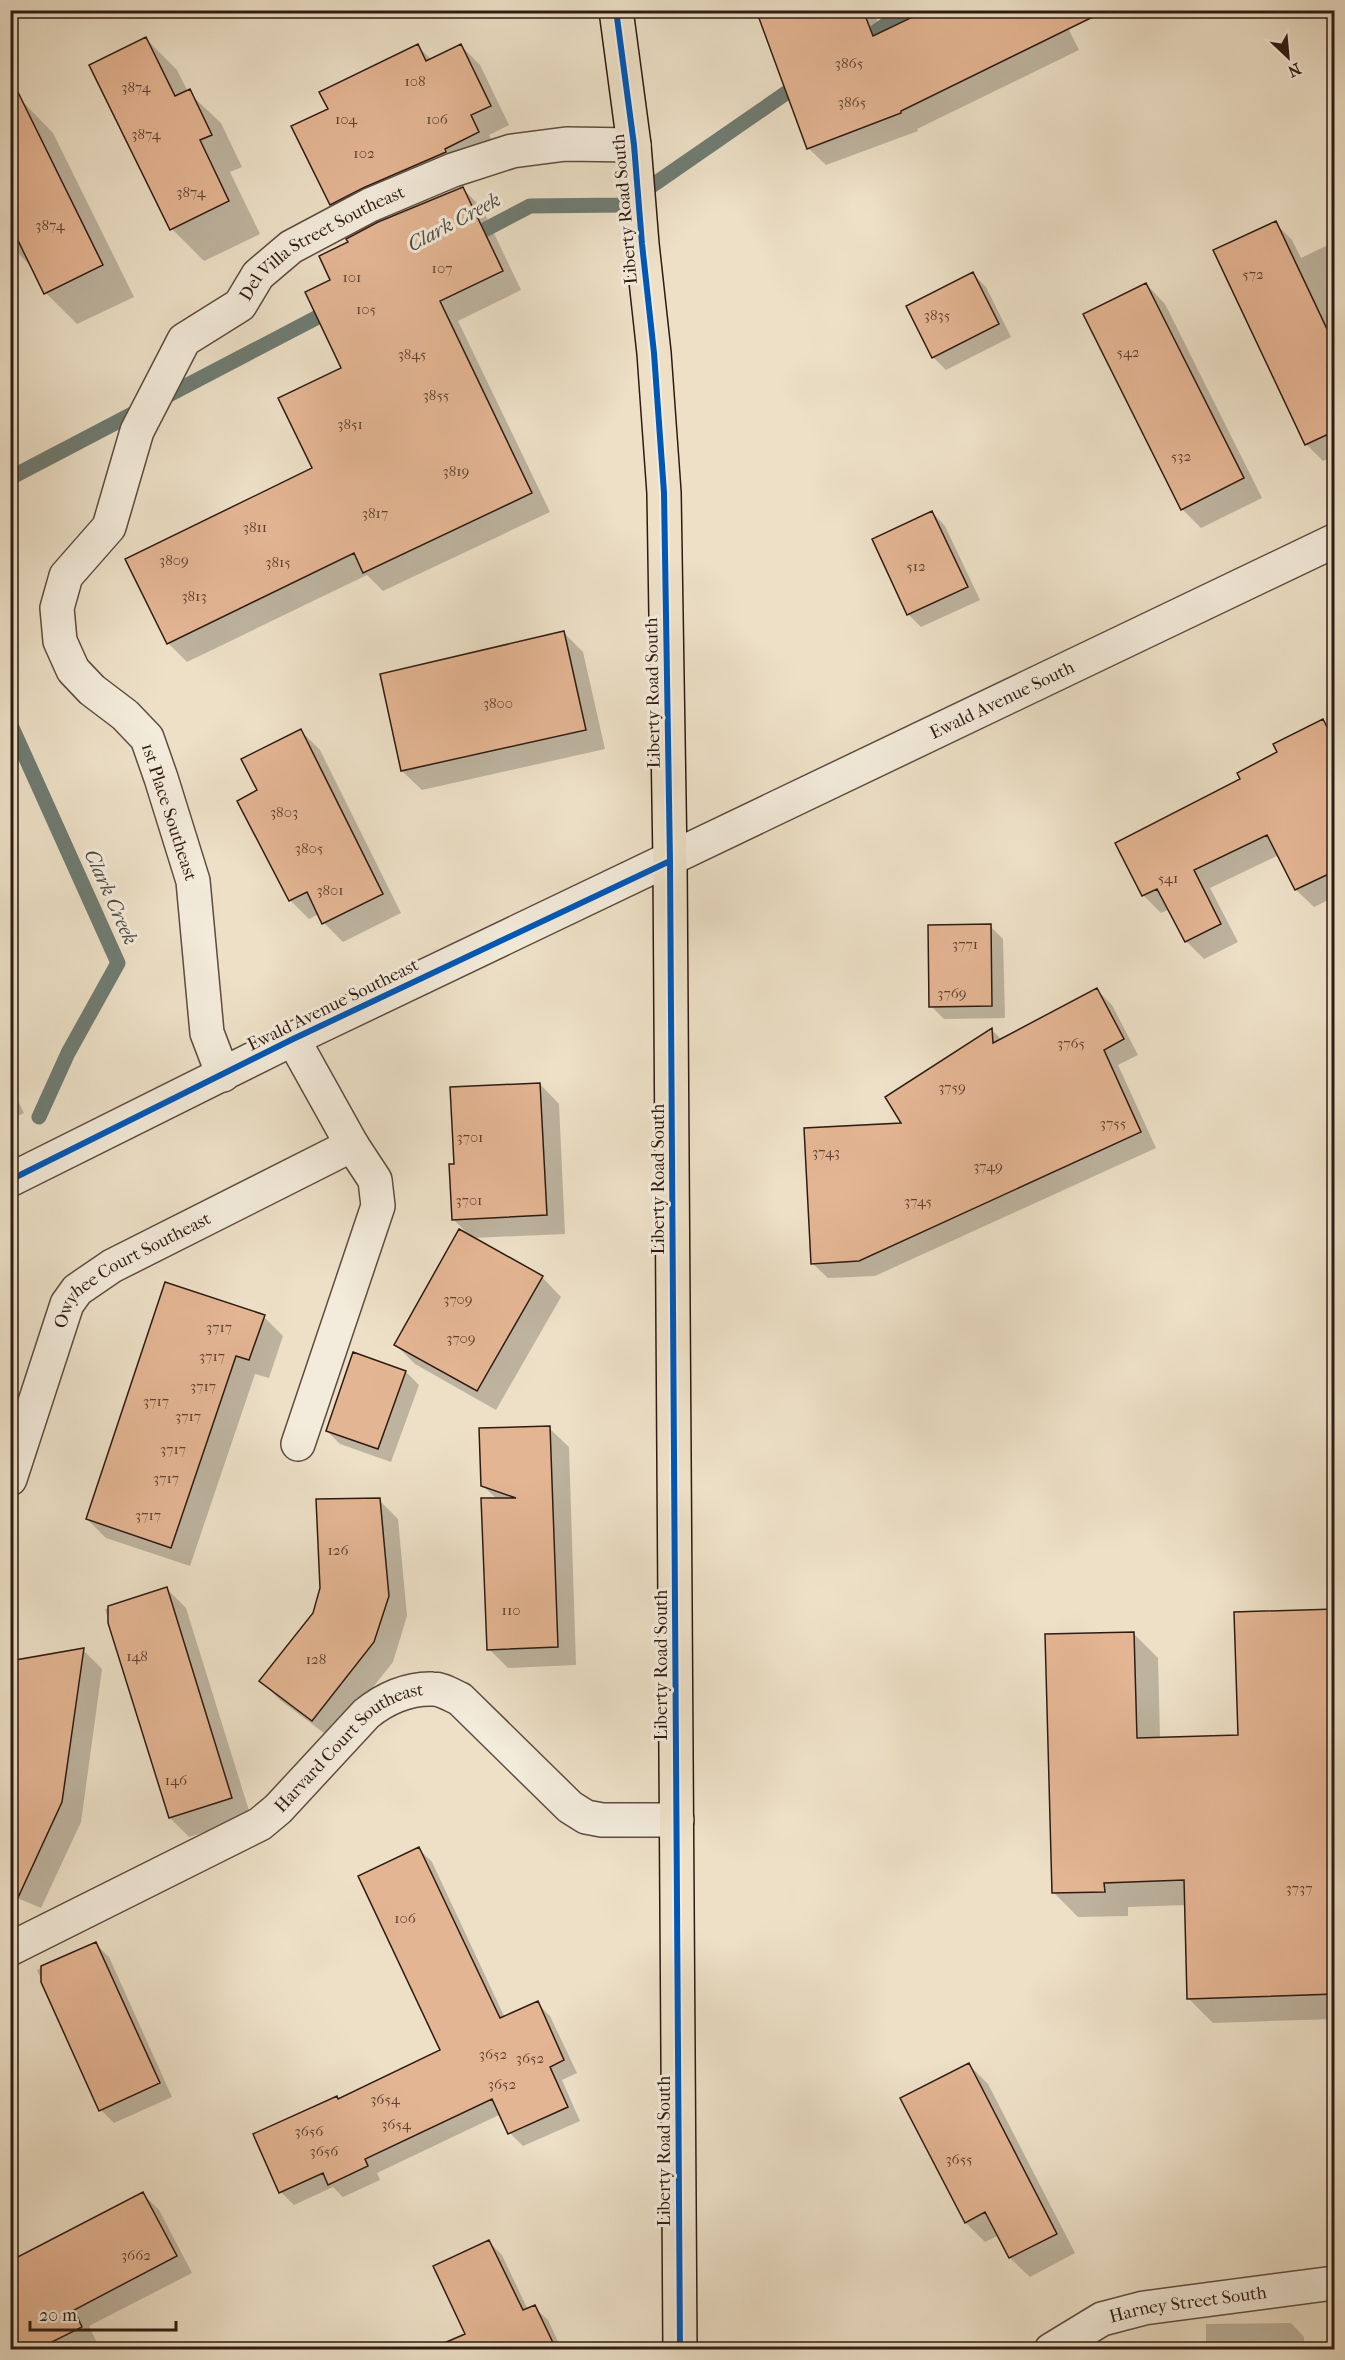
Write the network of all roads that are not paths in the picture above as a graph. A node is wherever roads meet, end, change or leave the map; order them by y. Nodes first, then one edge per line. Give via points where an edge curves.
1 (616, 10) edge
2 (634, 145) junction
3 (110, 527) joint
4 (1335, 542) edge
5 (670, 861) junction
6 (293, 1039) junction
7 (223, 1074) junction
8 (351, 1145) junction
9 (10, 1180) edge
10 (298, 1444) dead end
11 (10, 1479) edge
12 (677, 1820) junction
13 (10, 1949) edge
14 (1335, 2283) edge
15 (681, 2349) edge
16 (1051, 2349) edge

1 - 2 main road, Liberty Road South
2 - 3 street, Del Villa Street Southeast via 566,144 512,151 453,170 370,205 291,247 258,275 240,304 184,340 137,430
2 - 5 main road, Liberty Road South via 664,493
3 - 7 street, 1st Place Southeast via 66,576 57,608 60,641 74,670 147,738 193,881 207,1033
4 - 5 street, Ewald Avenue South
5 - 6 street, Ewald Avenue Southeast
5 - 12 main road, Liberty Road South
6 - 7 street, Ewald Avenue Southeast
6 - 8 street
7 - 9 street, Ewald Avenue Southeast
8 - 10 street via 375,1180 378,1206
8 - 11 street, Owyhee Court Southeast via 93,1276 77,1290 68,1304
12 - 13 street, Harvard Court Southeast via 586,1817 570,1807 460,1699 433,1689 394,1696 366,1714 261,1824
12 - 15 main road, Liberty Road South
14 - 16 street, Harney Street South via 1144,2308 1102,2319

